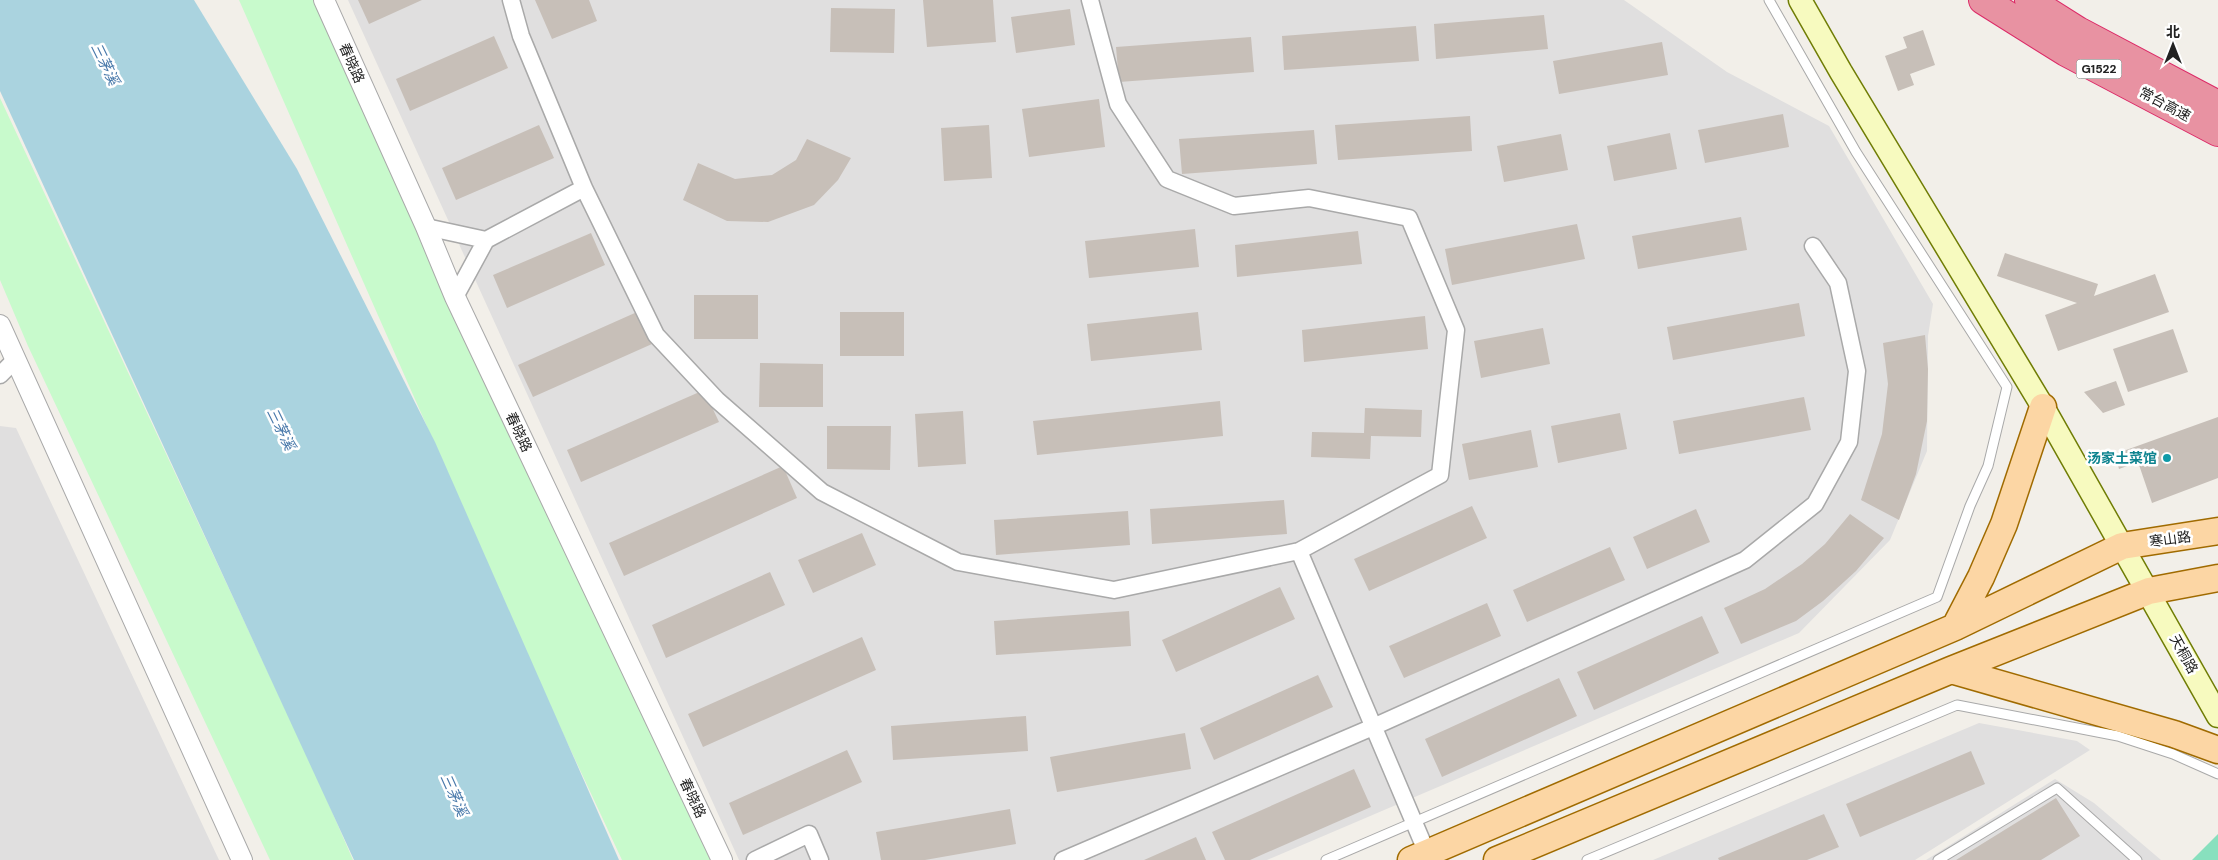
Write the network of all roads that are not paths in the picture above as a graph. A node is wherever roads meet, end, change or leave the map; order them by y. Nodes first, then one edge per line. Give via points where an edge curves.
1 (324, 0) edge
2 (511, 0) edge
3 (1090, 0) edge
4 (1769, 0) edge
5 (1800, 0) edge
6 (1983, 0) edge
7 (2029, 0) edge
8 (2218, 105) edge
9 (2218, 132) edge
10 (584, 188) junction
11 (426, 226) junction
12 (486, 240) junction
13 (1813, 246) dead end
14 (455, 297) junction
15 (0, 324) edge
16 (16, 360) junction
17 (0, 375) edge
18 (2043, 408) junction
19 (2218, 531) edge
20 (2122, 546) junction
21 (1299, 551) junction
22 (2218, 578) edge
23 (2149, 591) junction
24 (1955, 627) junction
25 (1951, 670) junction
26 (2218, 716) edge
27 (1373, 727) junction
28 (2218, 750) edge
29 (2218, 774) edge
30 (1413, 822) junction
31 (1422, 858) edge
32 (242, 860) edge
33 (722, 860) edge
34 (755, 860) edge
35 (820, 860) edge
36 (1063, 860) edge
37 (1326, 860) edge
38 (1497, 860) edge
39 (1587, 860) edge
40 (1938, 860) edge
41 (2137, 860) edge

1 - 11 street, 春晓路
2 - 10 street via 521,36
3 - 21 street via 1118,104 1167,178 1234,206 1309,198 1409,218 1456,330 1440,475
4 - 30 lane via 1856,152 2007,387 1988,466 1937,597
5 - 18 main road, 天桐路
6 - 9 highway, 常台高速 / G1522 via 2066,52
7 - 8 highway, 常台高速 / G1522 via 2078,31
10 - 12 street
10 - 21 street via 656,335 717,400 822,492 958,562 1114,590
11 - 12 street
11 - 14 street, 春晓路
12 - 14 street
13 - 27 street via 1838,284 1857,371 1849,442 1815,504 1745,560
14 - 33 street, 春晓路
15 - 16 street
16 - 17 street
16 - 32 street
18 - 20 main road, 天桐路
18 - 24 main road via 2004,524
19 - 20 main road, 寒山路
20 - 23 main road, 天桐路
20 - 24 main road, 寒山路
21 - 27 street
22 - 23 main road
23 - 25 main road
23 - 26 main road, 天桐路
24 - 31 main road, 寒山路
25 - 28 main road via 2174,734
25 - 38 main road
27 - 30 street
27 - 36 street
29 - 39 lane via 2173,754 2118,736 1957,704
30 - 31 street
30 - 37 lane
34 - 35 street via 809,834
40 - 41 lane via 2057,788

